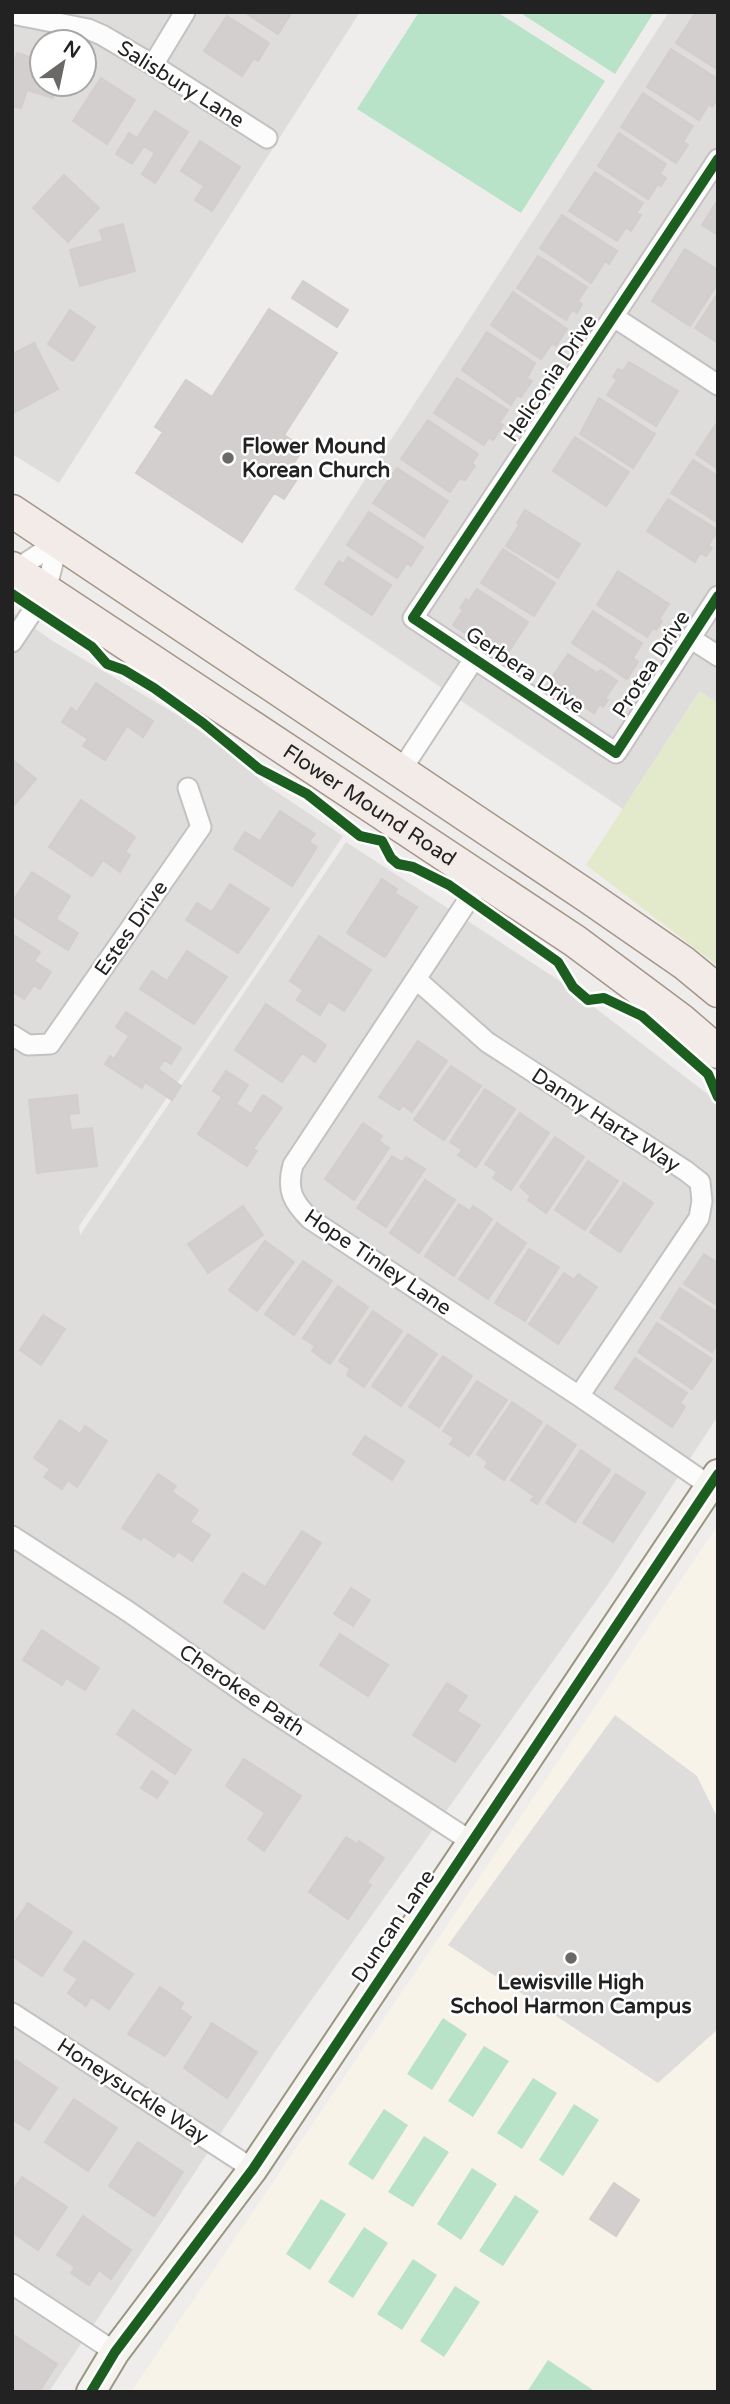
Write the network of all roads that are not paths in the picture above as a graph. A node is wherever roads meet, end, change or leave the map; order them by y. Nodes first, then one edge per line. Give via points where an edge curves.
1 (185, 12) edge
2 (12, 14) edge
3 (153, 65) junction
4 (267, 138) dead end
5 (718, 159) edge
6 (614, 317) junction
7 (718, 385) edge
8 (12, 511) edge
9 (58, 542) junction
10 (13, 571) edge
11 (46, 591) junction
12 (718, 596) edge
13 (413, 618) joint
14 (690, 638) junction
15 (12, 642) edge
16 (718, 656) edge
17 (474, 659) junction
18 (616, 753) joint
19 (400, 772) junction
20 (188, 788) dead end
21 (482, 879) junction
22 (416, 979) junction
23 (718, 991) edge
24 (20, 1040) edge
25 (718, 1052) edge
26 (579, 1396) junction
27 (714, 1480) edge
28 (12, 1536) edge
29 (472, 1842) junction
30 (12, 2013) edge
31 (253, 2169) junction
32 (12, 2284) edge
33 (115, 2352) junction
34 (91, 2392) edge

1 - 3 street
2 - 3 street, Salisbury Lane via 88,29
3 - 4 street, Salisbury Lane
5 - 6 street, Heliconia Drive
6 - 7 street
6 - 13 street, Heliconia Drive
8 - 9 main road, Flower Mound Road
9 - 10 street
9 - 11 street
9 - 19 main road, Flower Mound Road
10 - 11 main road, Flower Mound Road
11 - 15 street
11 - 21 main road, Flower Mound Road
12 - 14 street, Protea Drive
13 - 17 street, Gerbera Drive
14 - 16 street
14 - 18 street, Protea Drive
17 - 18 street, Gerbera Drive
17 - 19 street
19 - 23 main road, Flower Mound Road via 684,963
20 - 24 street, Estes Drive via 201,827 50,1044
21 - 22 street, Hope Tinley Lane
21 - 25 main road, Flower Mound Road via 575,941
22 - 26 street, Danny Hartz Way via 487,1042 700,1182 699,1218
22 - 26 street, Hope Tinley Lane via 293,1165 289,1177 294,1203 310,1219
26 - 27 street, Hope Tinley Lane
27 - 29 street, Duncan Lane
28 - 29 street, Cherokee Path
29 - 31 street, Duncan Lane
30 - 31 street, Honeysuckle Way
31 - 33 street, Duncan Lane
32 - 33 street
33 - 34 street, Duncan Lane

